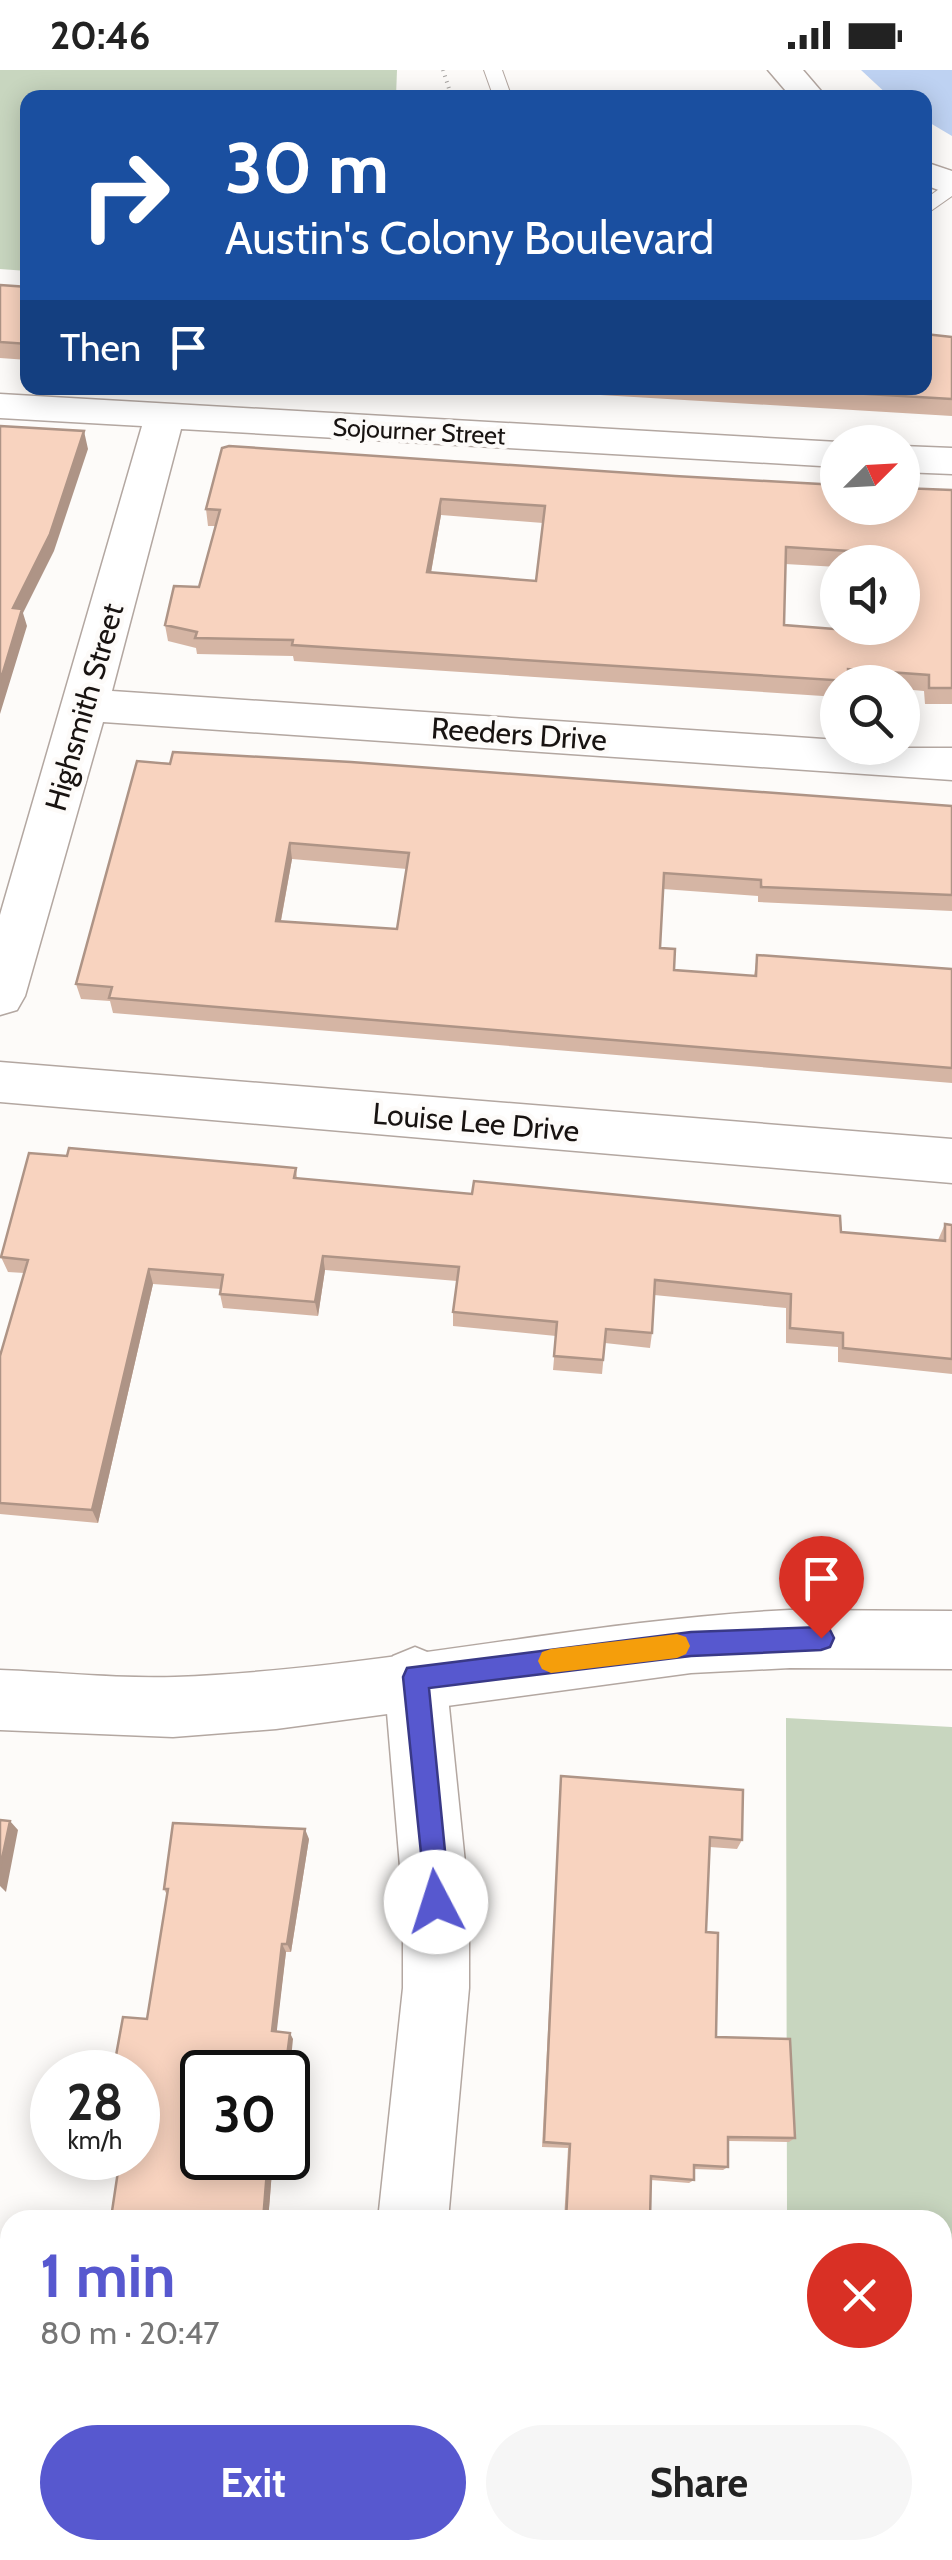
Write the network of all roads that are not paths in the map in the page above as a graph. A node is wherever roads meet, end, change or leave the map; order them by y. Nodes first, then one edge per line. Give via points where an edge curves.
1 (785, 70) edge
2 (804, 90) edge
3 (952, 185) edge
4 (932, 203) edge
5 (0, 406) edge
6 (164, 417) junction
7 (820, 455) edge
8 (920, 460) edge
9 (952, 461) edge
10 (86, 705) junction
11 (952, 764) edge
12 (0, 996) edge
13 (0, 1082) edge
14 (952, 1162) edge
15 (952, 1640) edge
16 (416, 1677) junction
17 (0, 1700) edge
18 (414, 2210) edge

1 - 2 street
3 - 4 lane
5 - 6 street, Sojourner Street
6 - 7 street, Sojourner Street
6 - 10 street, Highsmith Street
8 - 9 street
10 - 11 street, Reeders Drive
10 - 12 street, Highsmith Street
13 - 14 street, Louise Lee Drive
15 - 16 street via 691,1644
16 - 17 street via 173,1708
16 - 18 street via 436,1902 436,1988

